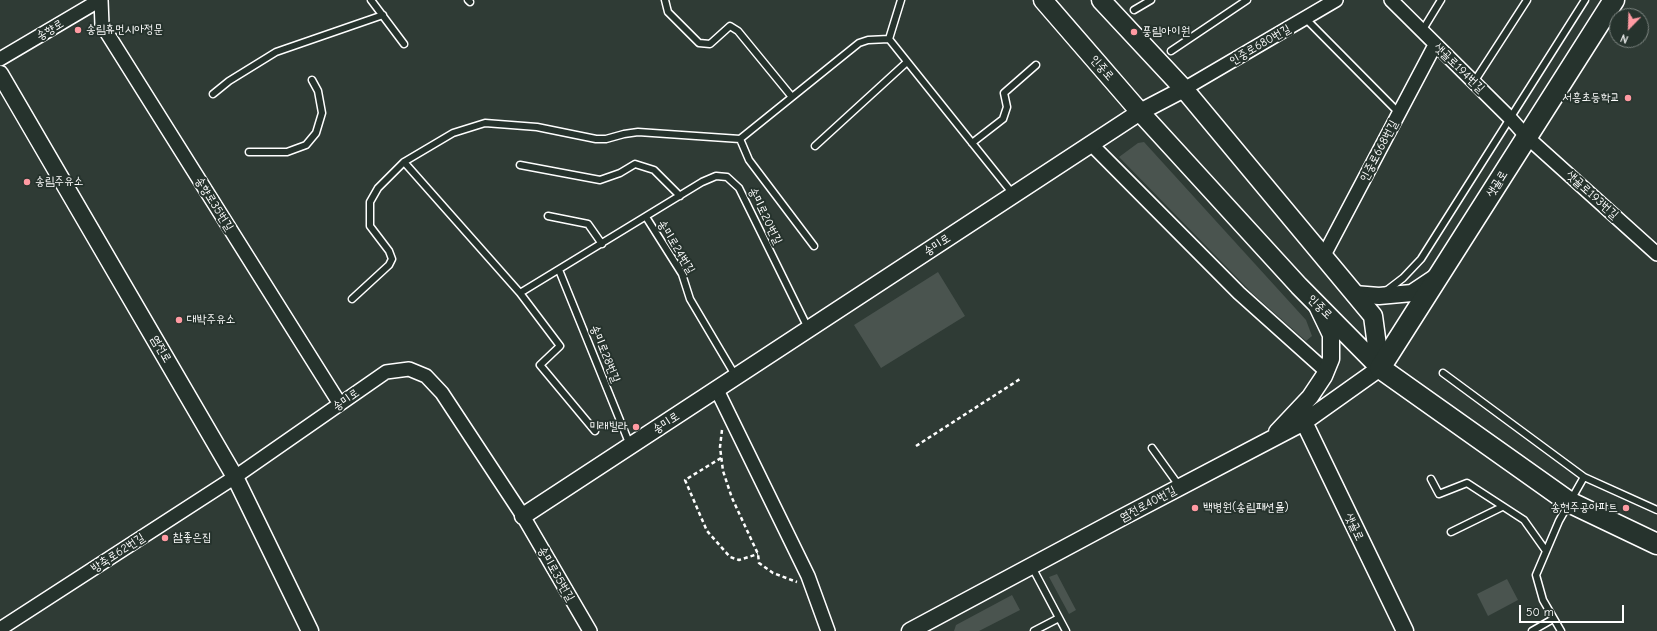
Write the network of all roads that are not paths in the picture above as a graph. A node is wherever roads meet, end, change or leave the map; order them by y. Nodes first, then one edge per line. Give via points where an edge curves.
1 (101, 0) edge
2 (371, 0) edge
3 (665, 0) edge
4 (901, 0) edge
5 (1043, 0) edge
6 (1101, 0) edge
7 (1151, 0) edge
8 (1247, 0) edge
9 (1336, 0) edge
10 (1392, 0) edge
11 (1441, 0) edge
12 (1527, 0) edge
13 (1585, 0) edge
14 (1614, 0) edge
15 (1134, 10) dead end
16 (382, 15) junction
17 (1306, 19) junction
18 (1422, 31) junction
19 (889, 39) junction
20 (404, 44) dead end
21 (1435, 44) junction
22 (1171, 52) dead end
23 (0, 59) edge
24 (908, 62) junction
25 (1036, 65) dead end
26 (0, 74) edge
27 (312, 80) dead end
28 (1474, 82) junction
29 (1184, 89) junction
30 (213, 94) dead end
31 (792, 97) junction
32 (1140, 112) junction
33 (1399, 113) junction
34 (1510, 118) junction
35 (1527, 137) junction
36 (740, 139) junction
37 (972, 143) junction
38 (1091, 144) junction
39 (815, 146) dead end
40 (249, 152) dead end
41 (404, 162) junction
42 (520, 164) dead end
43 (1013, 195) junction
44 (680, 196) junction
45 (548, 216) dead end
46 (646, 218) junction
47 (602, 244) junction
48 (814, 246) dead end
49 (1657, 254) edge
50 (1323, 257) junction
51 (559, 270) junction
52 (1439, 275) junction
53 (520, 293) junction
54 (1354, 294) junction
55 (1379, 296) junction
56 (352, 299) dead end
57 (1316, 303) junction
58 (808, 330) junction
59 (1380, 368) junction
60 (1326, 371) junction
61 (1443, 373) dead end
62 (736, 377) junction
63 (717, 390) junction
64 (340, 404) junction
65 (1304, 422) junction
66 (595, 432) dead end
67 (1270, 440) junction
68 (631, 447) junction
69 (1152, 448) dead end
70 (235, 477) junction
71 (1584, 477) junction
72 (1430, 479) dead end
73 (1180, 487) junction
74 (1568, 502) junction
75 (1502, 507) junction
76 (1657, 510) edge
77 (523, 516) junction
78 (1451, 532) dead end
79 (1657, 544) edge
80 (1546, 551) junction
81 (1031, 566) junction
82 (1059, 618) junction
83 (1553, 619) junction
84 (0, 629) edge
85 (310, 631) edge
86 (590, 631) edge
87 (828, 631) edge
88 (910, 631) edge
89 (1034, 631) edge
90 (1066, 631) edge
91 (1405, 631) edge
92 (1532, 631) edge
93 (1561, 631) edge

1 - 23 street, 송향로
1 - 64 street, 송향로35번길 via 102,26
2 - 16 lane
3 - 31 lane via 668,12 699,42 710,44 730,26 738,31
4 - 19 lane
5 - 32 main road, 인중로
6 - 29 main road
7 - 15 lane
8 - 22 lane
9 - 17 street, 인중로680번길
10 - 18 street, 샛골로194번길
11 - 18 lane
12 - 28 lane
13 - 34 lane
14 - 35 main road, 샛골로
16 - 20 lane
16 - 30 lane via 276,52
17 - 29 street, 인중로680번길
17 - 33 lane
18 - 21 street, 샛골로194번길
19 - 24 lane
19 - 31 lane via 858,43
21 - 28 street, 샛골로194번길
21 - 33 street, 인중로668번길
24 - 37 lane
24 - 39 lane
25 - 37 lane via 1004,93 1007,107 1003,119
26 - 70 street, 염전로
27 - 40 lane via 318,91 322,113 316,132 306,145 287,152
28 - 34 street, 샛골로194번길
29 - 32 street, 송미로
29 - 50 main road
31 - 36 lane
32 - 38 street, 송미로
32 - 57 main road, 인중로
33 - 50 street, 인중로668번길
34 - 35 street, 샛골로194번길
34 - 55 lane via 1421,259 1403,278
35 - 49 street, 샛골로193번길
35 - 52 main road, 샛골로
36 - 41 lane via 638,132 596,139 537,127 485,123 453,133
36 - 48 lane via 749,160
37 - 43 lane
38 - 43 street, 송미로
38 - 60 street via 1239,293
41 - 53 lane
41 - 56 lane via 378,188 370,202 370,226 392,259 389,265
42 - 44 lane via 600,180 635,164 654,170
43 - 58 street, 송미로
44 - 46 lane, 송미로20번길
44 - 58 lane, 송미로20번길 via 716,176 727,177 739,188
45 - 47 lane via 588,224
46 - 47 lane, 송미로24번길
46 - 62 lane, 송미로24번길 via 682,274 690,299
47 - 51 lane, 송미로24번길
50 - 54 main road
51 - 53 lane, 송미로24번길
51 - 68 lane, 송미로28번길
52 - 55 street via 1412,293
52 - 59 main road, 샛골로
53 - 66 lane via 560,346 540,365
54 - 55 street
54 - 59 main road via 1373,316
57 - 59 main road, 인중로
57 - 60 street via 1331,335 1331,359
58 - 62 street, 송미로
59 - 65 street, 염전로40번길
59 - 74 main road, 인중로
60 - 67 street via 1310,397
61 - 71 lane
62 - 63 street, 송미로
63 - 68 street, 송미로
63 - 87 street via 808,576
64 - 70 street, 송미로
64 - 77 street, 송미로 via 386,372 410,369 426,376 442,392
65 - 67 street, 염전로40번길
65 - 91 street, 샛골로
67 - 73 street, 염전로40번길
68 - 77 street, 송미로
69 - 73 lane
70 - 84 street, 방축로62번길
70 - 85 street, 염전로
71 - 74 lane
71 - 76 lane
72 - 75 lane via 1439,494 1467,483
73 - 81 street, 염전로40번길
74 - 79 main road, 인중로
74 - 80 lane
75 - 78 lane
75 - 80 lane via 1524,520
77 - 86 street, 송미로35번길
80 - 83 lane via 1536,575 1543,600
81 - 82 lane
81 - 88 street, 염전로40번길
82 - 89 lane
82 - 90 lane
83 - 92 lane
83 - 93 lane

